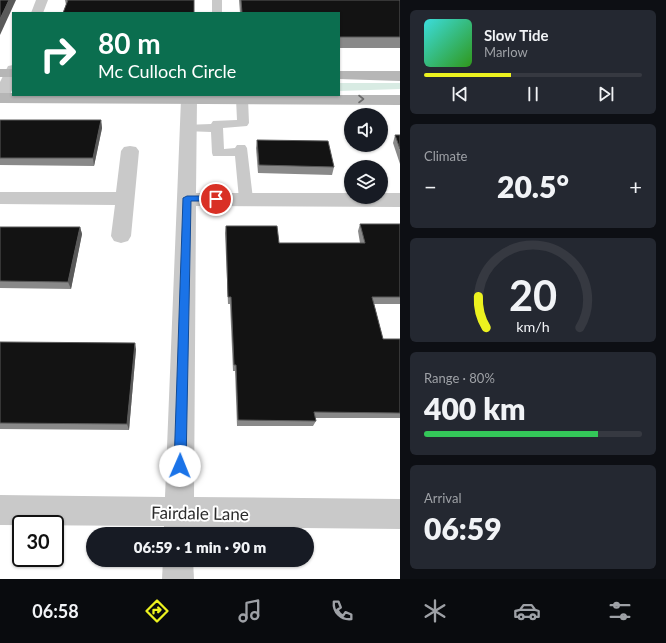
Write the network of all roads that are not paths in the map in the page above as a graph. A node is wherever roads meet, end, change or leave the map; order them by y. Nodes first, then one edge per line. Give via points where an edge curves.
1 (42, 0) edge
2 (217, 0) edge
3 (37, 12) edge
4 (217, 12) edge
5 (9, 72) edge
6 (340, 75) edge
7 (400, 76) edge
8 (1, 98) edge
9 (188, 99) junction
10 (242, 99) junction
11 (400, 100) edge
12 (188, 128) junction
13 (217, 128) junction
14 (130, 151) dead end
15 (0, 198) edge
16 (187, 198) junction
17 (125, 199) junction
18 (246, 199) junction
19 (400, 200) edge
20 (121, 236) dead end
21 (0, 510) edge
22 (400, 514) edge
23 (179, 523) edge
24 (178, 567) edge
25 (178, 579) edge

1 - 3 street
2 - 4 lane
5 - 8 street
6 - 7 main road
8 - 9 main road
9 - 10 main road
9 - 12 street
10 -> 11 main road
10 - 13 lane via 243,123 239,127 217,124
12 - 13 lane
12 - 16 street
13 - 18 lane via 218,153 241,150
14 - 17 street
15 - 17 street
16 - 18 street
16 - 23 street
17 - 20 street
18 - 19 street
21 - 23 street, Fairdale Lane
22 - 23 street, Fairdale Lane
24 - 25 street

